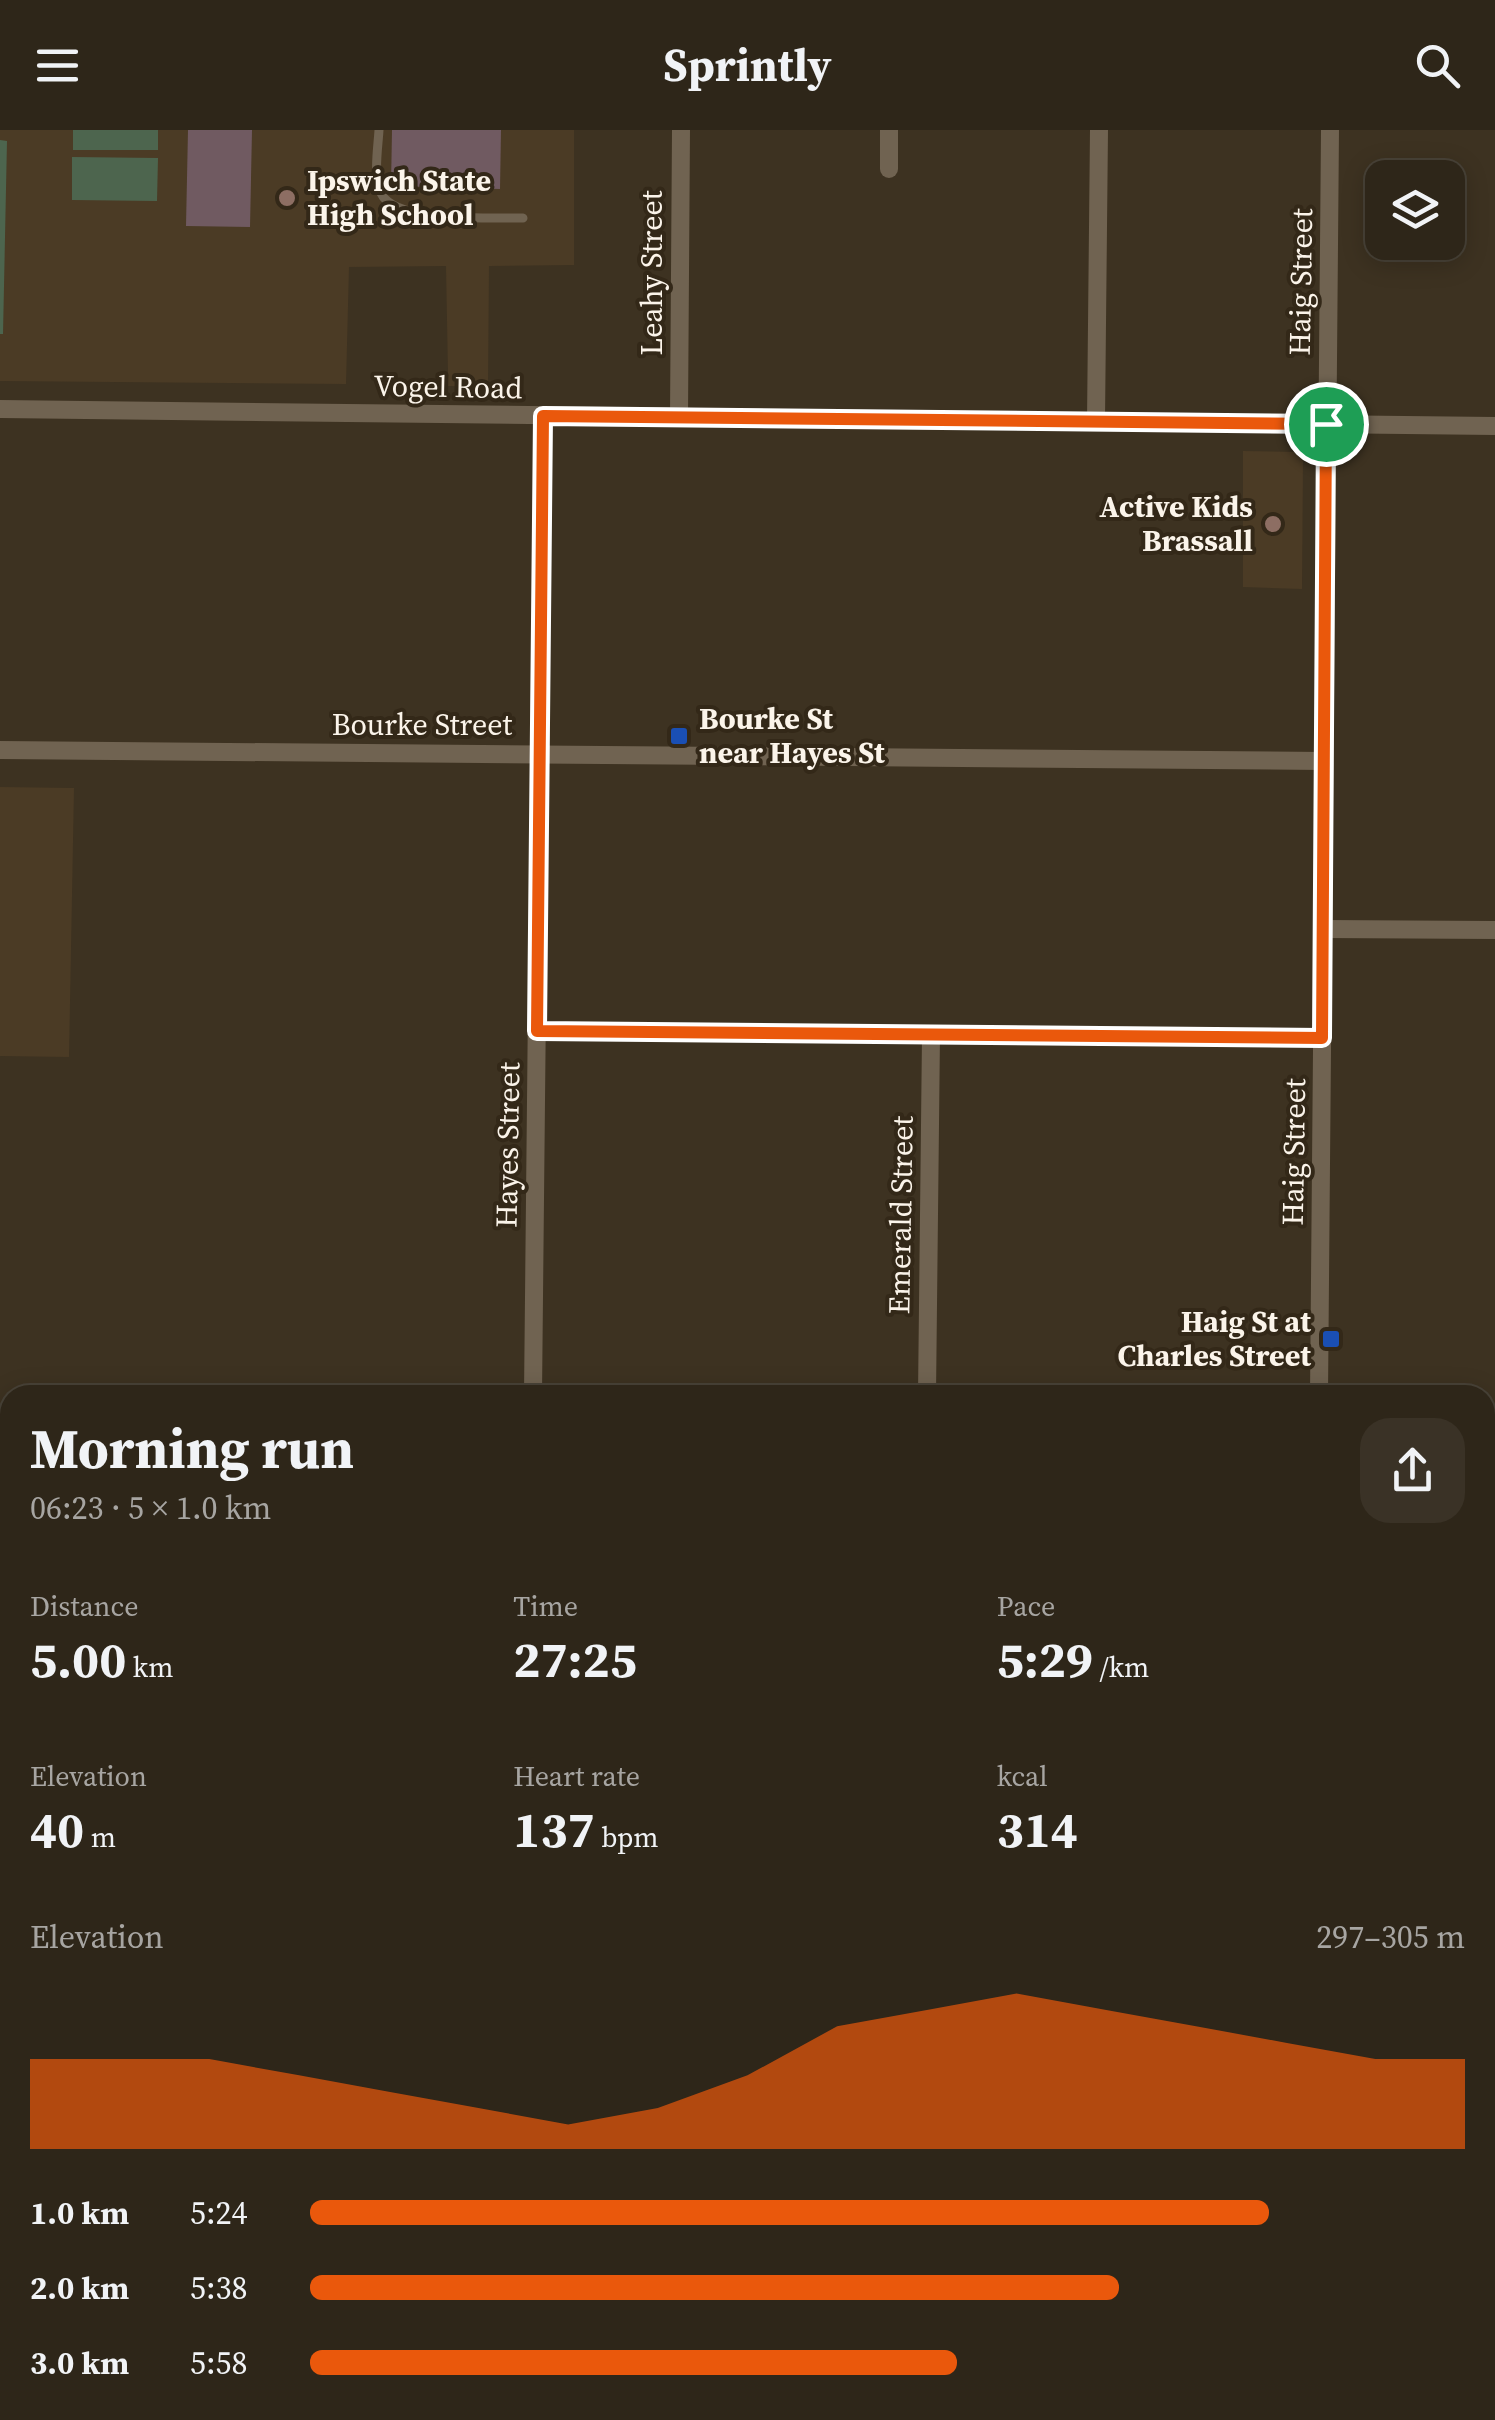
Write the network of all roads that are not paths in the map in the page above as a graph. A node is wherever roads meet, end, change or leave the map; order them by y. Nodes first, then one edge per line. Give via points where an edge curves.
1 (378, 130) edge
2 (680, 130) edge
3 (889, 130) edge
4 (1100, 130) edge
5 (1330, 130) edge
6 (889, 170) dead end
7 (522, 218) dead end
8 (0, 409) edge
9 (543, 416) junction
10 (678, 416) junction
11 (1096, 421) junction
12 (1326, 424) junction
13 (1495, 426) edge
14 (0, 750) edge
15 (540, 754) junction
16 (1324, 762) junction
17 (1323, 928) junction
18 (1495, 930) edge
19 (537, 1031) junction
20 (931, 1035) junction
21 (1322, 1038) junction
22 (534, 1385) edge
23 (926, 1385) edge
24 (1319, 1385) edge

1 - 7 lane via 378,183 391,205 416,214
2 - 10 street, Leahy Street
3 - 6 street
4 - 11 street
5 - 12 street, Haig Street
8 - 9 street, Vogel Road
9 - 10 street, Vogel Road
9 - 15 street, Hayes Street
10 - 11 street, Vogel Road
11 - 12 street, Vogel Road
12 - 13 street, Vogel Road
12 - 16 street, Haig Street
14 - 15 street, Bourke Street
15 - 16 street, Bourke Street
15 - 19 street, Hayes Street
16 - 17 street, Haig Street
17 - 18 street
17 - 21 street, Haig Street
19 - 20 street
19 - 22 street, Hayes Street
20 - 21 street
20 - 23 street, Emerald Street
21 - 24 street, Haig Street

